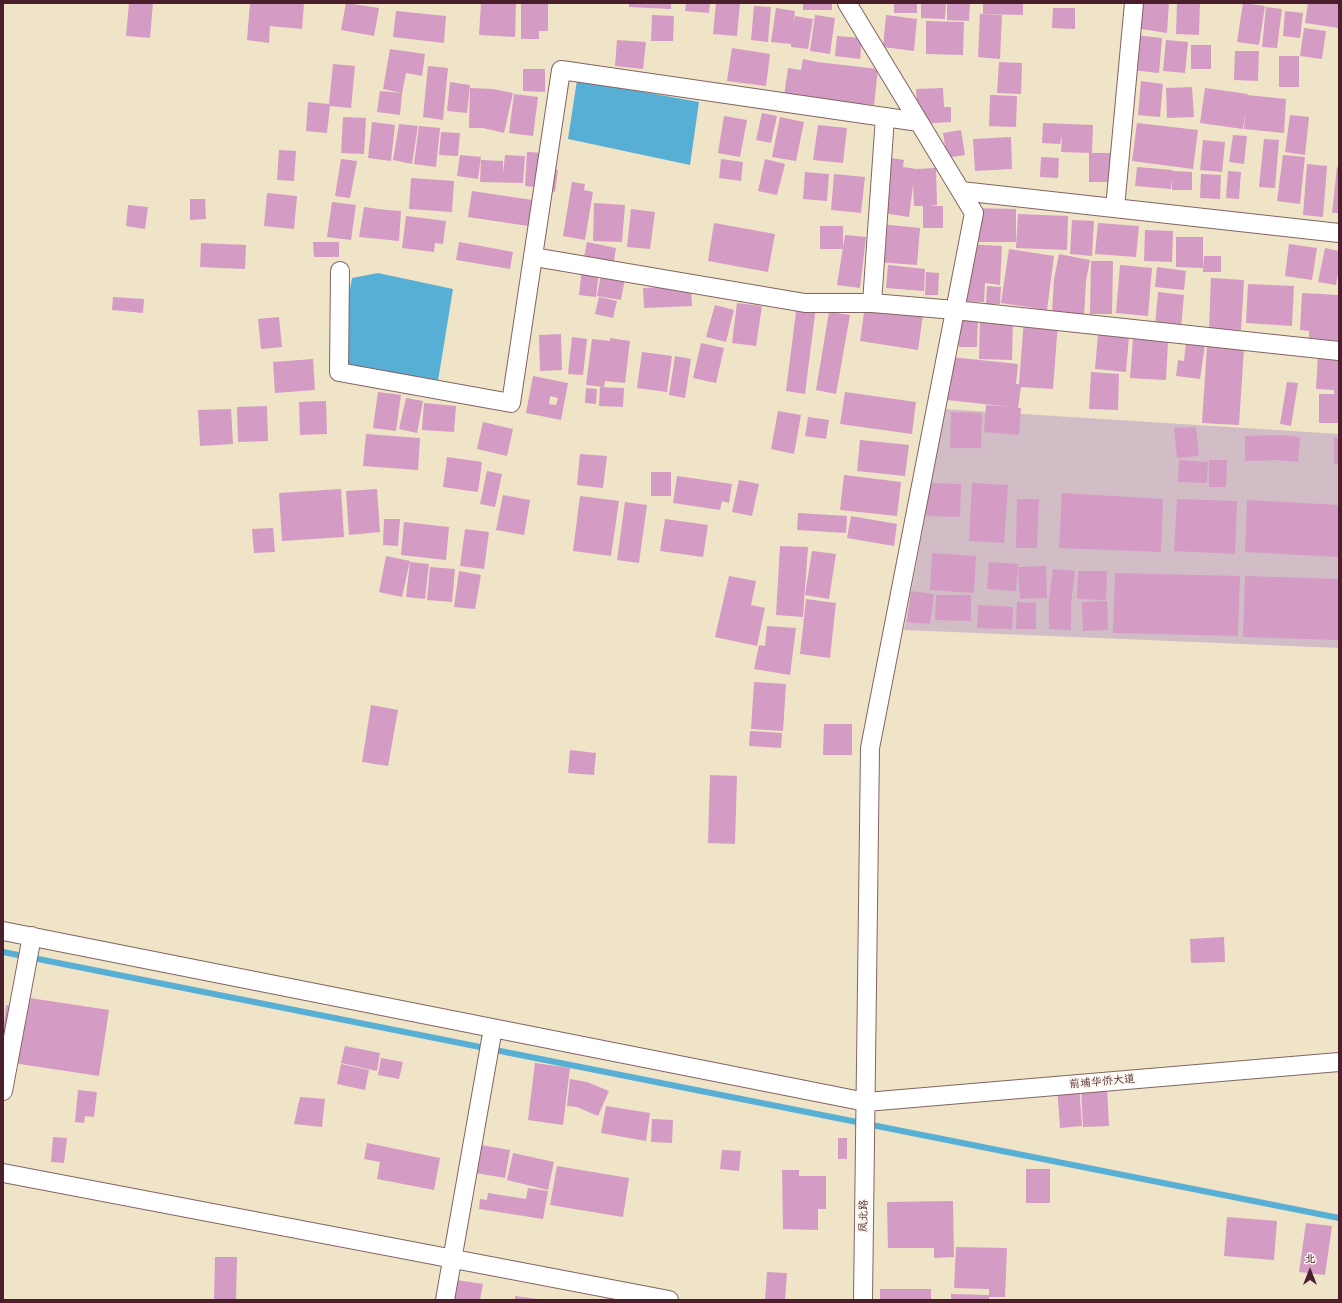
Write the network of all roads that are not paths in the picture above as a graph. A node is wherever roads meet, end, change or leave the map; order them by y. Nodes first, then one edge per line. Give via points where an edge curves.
1 (847, 3) edge
2 (1134, 3) edge
3 (886, 117) junction
4 (919, 122) junction
5 (961, 191) junction
6 (1115, 208) junction
7 (1339, 233) edge
8 (534, 257) junction
9 (340, 271) dead end
10 (872, 303) junction
11 (955, 310) junction
12 (1339, 351) edge
13 (3, 931) edge
14 (29, 950) junction
15 (491, 1042) junction
16 (1339, 1062) edge
17 (3, 1091) edge
18 (866, 1116) junction
19 (3, 1173) edge
20 (452, 1259) junction
21 (445, 1300) edge
22 (670, 1300) edge
23 (863, 1300) edge

1 - 4 street, 凤北路
2 - 6 street
3 - 4 street
3 - 8 street via 561,70
3 - 10 street
4 - 5 street, 凤北路
5 - 6 street
5 - 11 street, 凤北路 via 974,213
6 - 7 street
8 - 9 street via 511,403 339,372
8 - 10 street via 805,303
10 - 11 street
11 - 12 street
11 - 18 street, 凤北路 via 870,748
13 - 14 street, 前埔华侨大道
14 - 15 street, 前埔华侨大道
14 - 17 street
15 - 18 street, 前埔华侨大道
15 - 20 street
16 - 18 street, 前埔华侨大道
18 - 23 street, 凤北路
19 - 20 street
20 - 21 street
20 - 22 street

